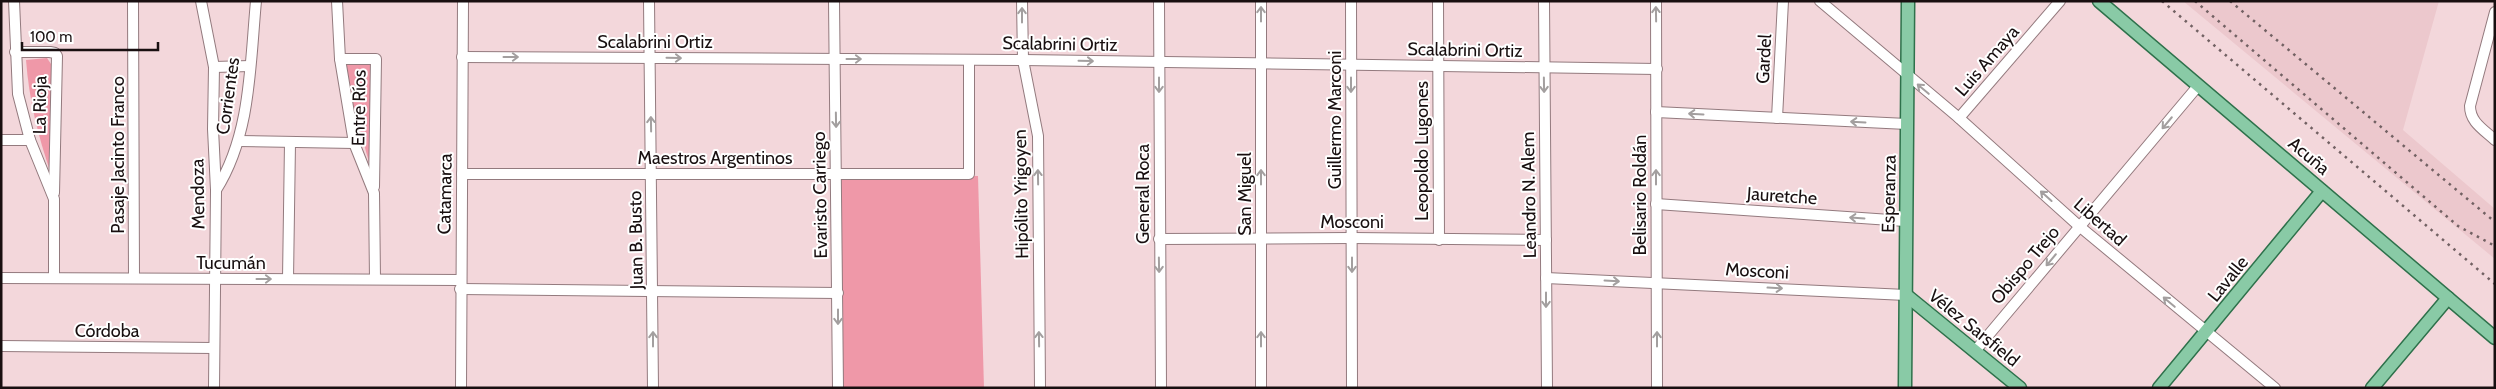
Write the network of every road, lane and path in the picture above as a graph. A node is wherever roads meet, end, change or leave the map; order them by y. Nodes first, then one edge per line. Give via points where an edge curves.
1 (14, 1) edge
2 (133, 1) edge
3 (201, 1) edge
4 (256, 1) edge
5 (337, 1) edge
6 (463, 1) edge
7 (649, 1) edge
8 (834, 1) edge
9 (1022, 1) edge
10 (1160, 1) edge
11 (1261, 1) edge
12 (1351, 1) edge
13 (1438, 1) edge
14 (1544, 1) edge
15 (1656, 1) edge
16 (1783, 1) edge
17 (1820, 1) edge
18 (1908, 1) edge
19 (2060, 1) edge
20 (2099, 1) edge
21 (2495, 12) edge
22 (15, 52) junction
23 (462, 57) junction
24 (650, 58) junction
25 (340, 59) junction
26 (834, 59) junction
27 (968, 60) junction
28 (1023, 60) junction
29 (1160, 62) junction
30 (1261, 63) junction
31 (1351, 64) junction
32 (1438, 65) junction
33 (250, 66) junction
34 (214, 67) junction
35 (1543, 67) junction
36 (1656, 69) junction
37 (1907, 76) junction
38 (2198, 86) junction
39 (1656, 112) junction
40 (1777, 118) junction
41 (1959, 118) junction
42 (1907, 124) junction
43 (1, 140) edge
44 (30, 140) junction
45 (2495, 140) edge
46 (239, 141) junction
47 (290, 143) junction
48 (354, 143) junction
49 (462, 174) junction
50 (651, 174) junction
51 (837, 175) junction
52 (216, 190) junction
53 (2322, 191) junction
54 (374, 193) junction
55 (54, 199) junction
56 (1656, 204) junction
57 (1905, 221) junction
58 (2079, 226) junction
59 (1261, 238) junction
60 (1352, 238) junction
61 (1159, 240) junction
62 (1439, 240) junction
63 (1546, 240) junction
64 (1, 278) edge
65 (54, 278) junction
66 (134, 278) junction
67 (1546, 278) junction
68 (215, 279) junction
69 (288, 279) junction
70 (375, 280) junction
71 (1657, 283) junction
72 (460, 284) junction
73 (653, 290) junction
74 (838, 293) junction
75 (1906, 295) junction
76 (2448, 298) junction
77 (2206, 333) junction
78 (2495, 338) edge
79 (1, 346) edge
80 (214, 348) junction
81 (1975, 351) junction
82 (214, 388) edge
83 (461, 388) edge
84 (653, 388) edge
85 (838, 388) edge
86 (1040, 388) edge
87 (1161, 388) edge
88 (1261, 388) edge
89 (1352, 388) edge
90 (1547, 388) edge
91 (1657, 388) edge
92 (1905, 388) edge
93 (2020, 388) edge
94 (2159, 388) edge
95 (2275, 388) edge
96 (2372, 388) edge

1 - 22 street, La Rioja
2 - 66 street, Pasaje Jacinto Franco
3 - 34 street, Mendoza
4 - 33 street, Corrientes
5 - 25 street, Entre Ríos
6 - 23 street, Catamarca
7 - 24 street, Juan B. Busto
8 - 26 street, Evaristo Carriego
28 -> 9 street, Hipólito Yrigoyen
10 - 29 street, General Roca
30 -> 11 street, San Miguel
12 - 31 street, Guillermo Marconi
13 - 32 street, Leopoldo Lugones
14 - 35 street, Leandro N. Alem
36 -> 15 street, Belisario Roldán
16 - 40 street, Gardel
17 - 37 street, Libertad
18 - 37 main road, Esperanza
19 - 41 street, Luis Amaya
20 - 38 main road, Acuña
21 - 45 street via 2470,106 2474,122
22 - 44 street, La Rioja via 18,94
22 - 55 street, La Rioja via 50,52 57,56
23 -> 24 street, Scalabrini Ortiz
23 - 49 street, Catamarca
24 -> 26 street, Scalabrini Ortiz
50 -> 24 street, Juan B. Busto
25 - 48 street, Entre Ríos
25 - 54 street, Entre Ríos via 376,59
26 -> 27 street, Scalabrini Ortiz
26 -> 51 street, Evaristo Carriego
27 - 28 street, Scalabrini Ortiz
27 - 51 street, Maestros Argentinos via 969,174
28 -> 29 street, Scalabrini Ortiz
86 -> 28 street, Hipólito Yrigoyen via 1038,136
29 - 30 street, Scalabrini Ortiz
29 -> 61 street, General Roca
30 - 31 street, Scalabrini Ortiz
59 -> 30 street, San Miguel
31 - 32 street, Scalabrini Ortiz
31 -> 60 street, Guillermo Marconi
32 - 35 street, Scalabrini Ortiz
32 - 62 street, Leopoldo Lugones
33 - 34 street
33 - 46 street, Corrientes
34 - 52 street, Mendoza
35 - 36 street, Scalabrini Ortiz
35 -> 63 street, Leandro N. Alem
36 - 39 street, Belisario Roldán
41 -> 37 street, Libertad
37 - 42 main road, Esperanza
38 - 53 main road, Acuña
38 -> 58 street, Obispo Trejo
40 -> 39 street
56 -> 39 street, Belisario Roldán
42 -> 40 street
58 -> 41 street, Libertad
42 - 57 main road, Esperanza
43 - 44 street
44 - 55 street, La Rioja
46 - 47 street
46 - 52 street, Corrientes via 225,177
47 - 48 street
47 - 69 street
48 - 54 street, Entre Ríos
49 - 50 street, Maestros Argentinos
49 - 72 street, Catamarca
50 - 51 street, Maestros Argentinos
50 - 73 street, Juan B. Busto
51 - 74 street, Evaristo Carriego
52 - 68 street, Mendoza
53 - 76 main road, Acuña
53 - 77 main road, Lavalle
54 - 70 street, Entre Ríos
55 - 65 street, La Rioja
57 -> 56 street, Jauretche
56 - 71 street, Belisario Roldán
57 - 75 main road, Esperanza
77 -> 58 street, Libertad
58 -> 81 street, Obispo Trejo
59 - 60 street, Mosconi
59 - 61 street, Mosconi
88 -> 59 street, San Miguel
60 - 62 street, Mosconi
60 -> 89 street, Guillermo Marconi
61 -> 87 street, General Roca
62 - 63 street, Mosconi
63 - 67 street, Leandro N. Alem
64 - 65 street, Tucumán
65 - 66 street, Tucumán
66 - 68 street, Tucumán
67 -> 71 street, Mosconi
67 -> 90 street, Leandro N. Alem
68 -> 69 street, Tucumán
68 - 80 street, Mendoza
69 - 70 street, Tucumán
70 - 72 street, Tucumán
71 -> 75 street, Mosconi
91 -> 71 street, Belisario Roldán
72 - 73 street, Tucumán
72 - 83 street, Catamarca
73 - 74 street, Tucumán
84 -> 73 street, Juan B. Busto
74 -> 85 street, Evaristo Carriego
75 - 81 main road, Vélez Sarsfield
75 - 92 main road, Esperanza
76 - 78 main road, Acuña
76 - 96 main road
77 - 94 main road, Lavalle
77 - 95 street, Libertad
79 - 80 street, Córdoba
80 - 82 street, Mendoza
81 - 93 main road, Vélez Sarsfield

